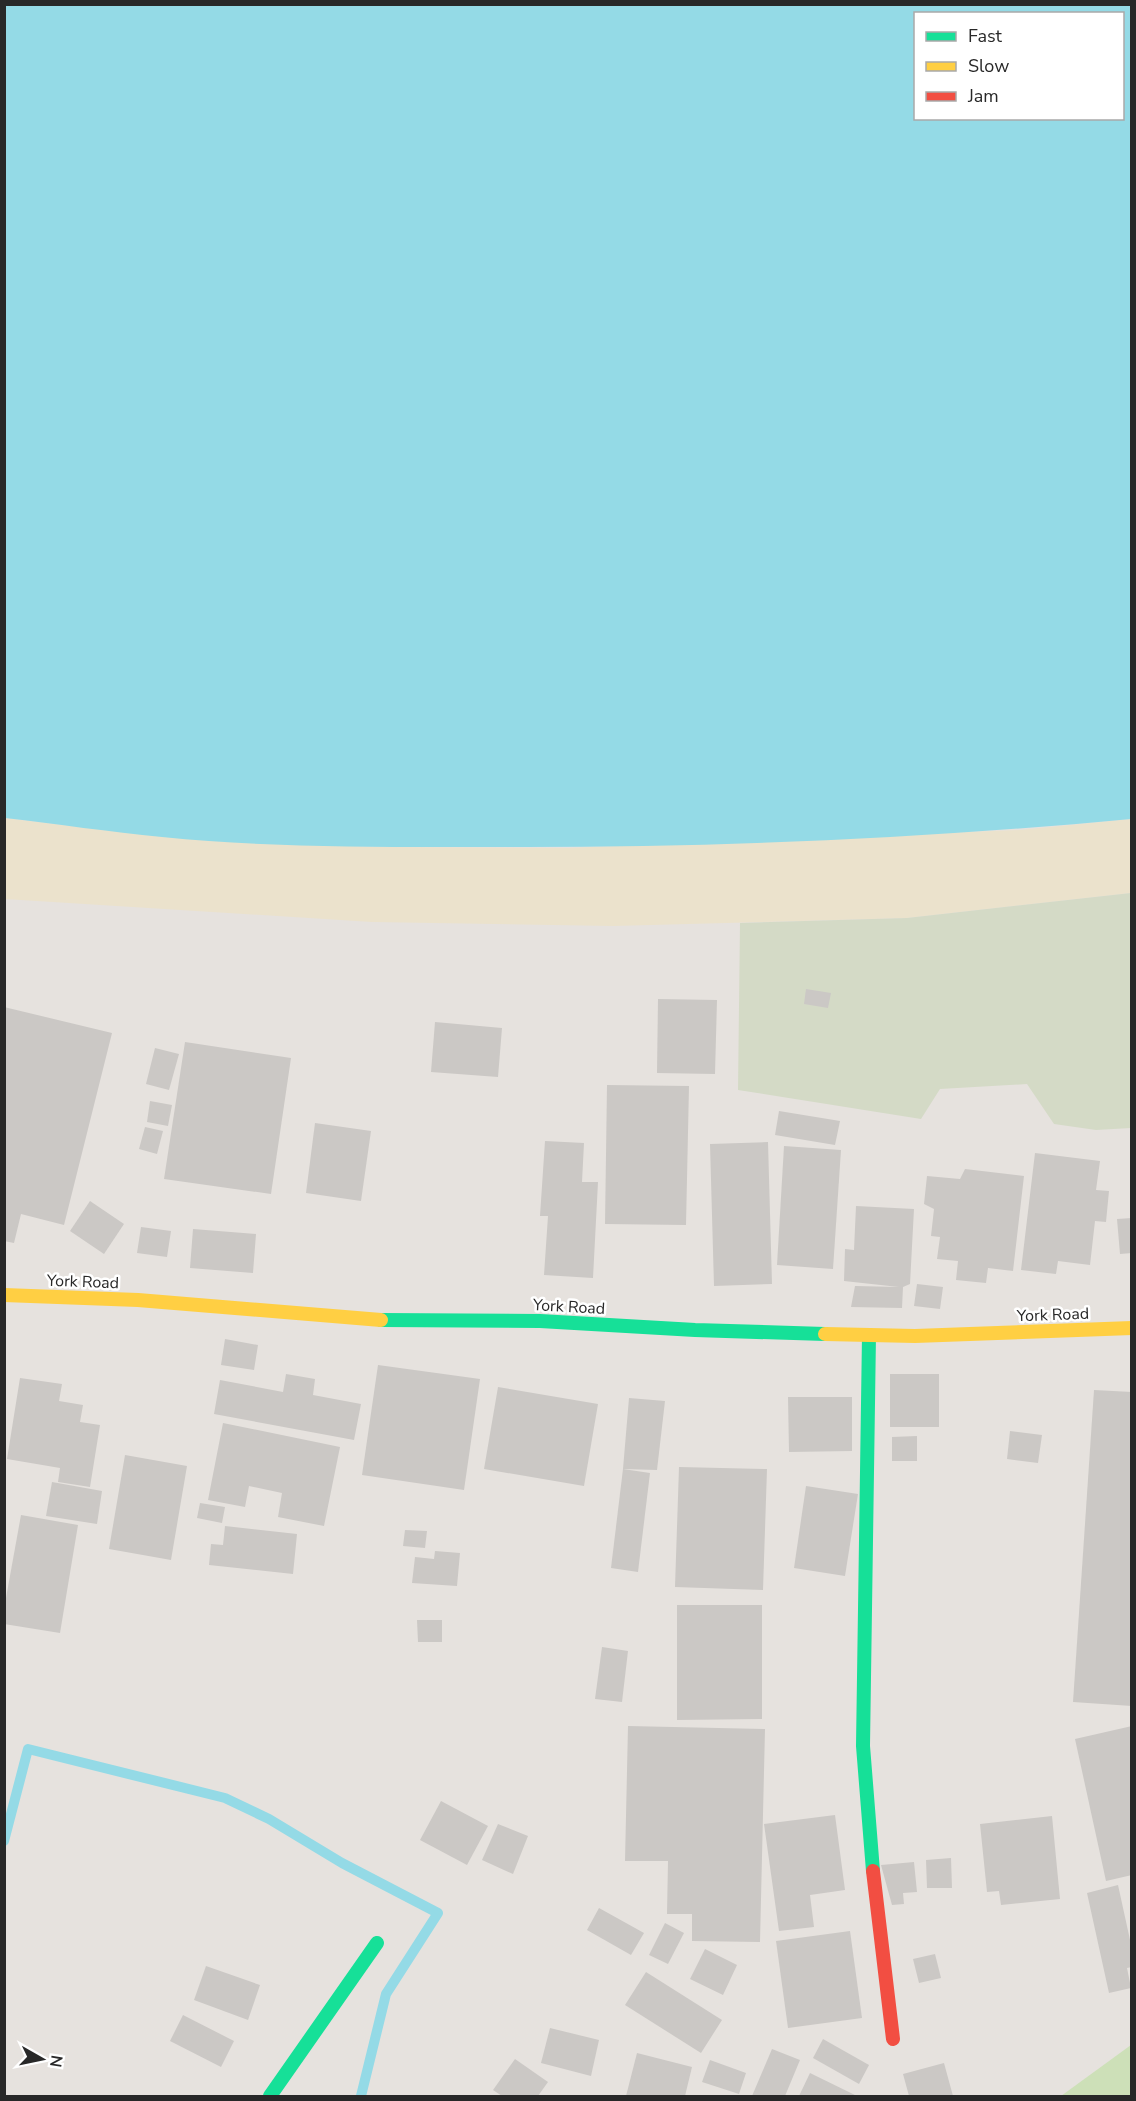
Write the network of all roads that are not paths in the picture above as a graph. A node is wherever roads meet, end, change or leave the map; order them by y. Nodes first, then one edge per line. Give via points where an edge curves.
1 (4, 1295) edge
2 (1131, 1328) edge
3 (869, 1335) junction
4 (377, 1943) dead end
5 (893, 2039) dead end
6 (270, 2097) edge

1 - 3 street, York Road via 138,1300 381,1320 540,1321
2 - 3 street, York Road
3 - 5 street via 863,1746 876,1917
4 - 6 street

